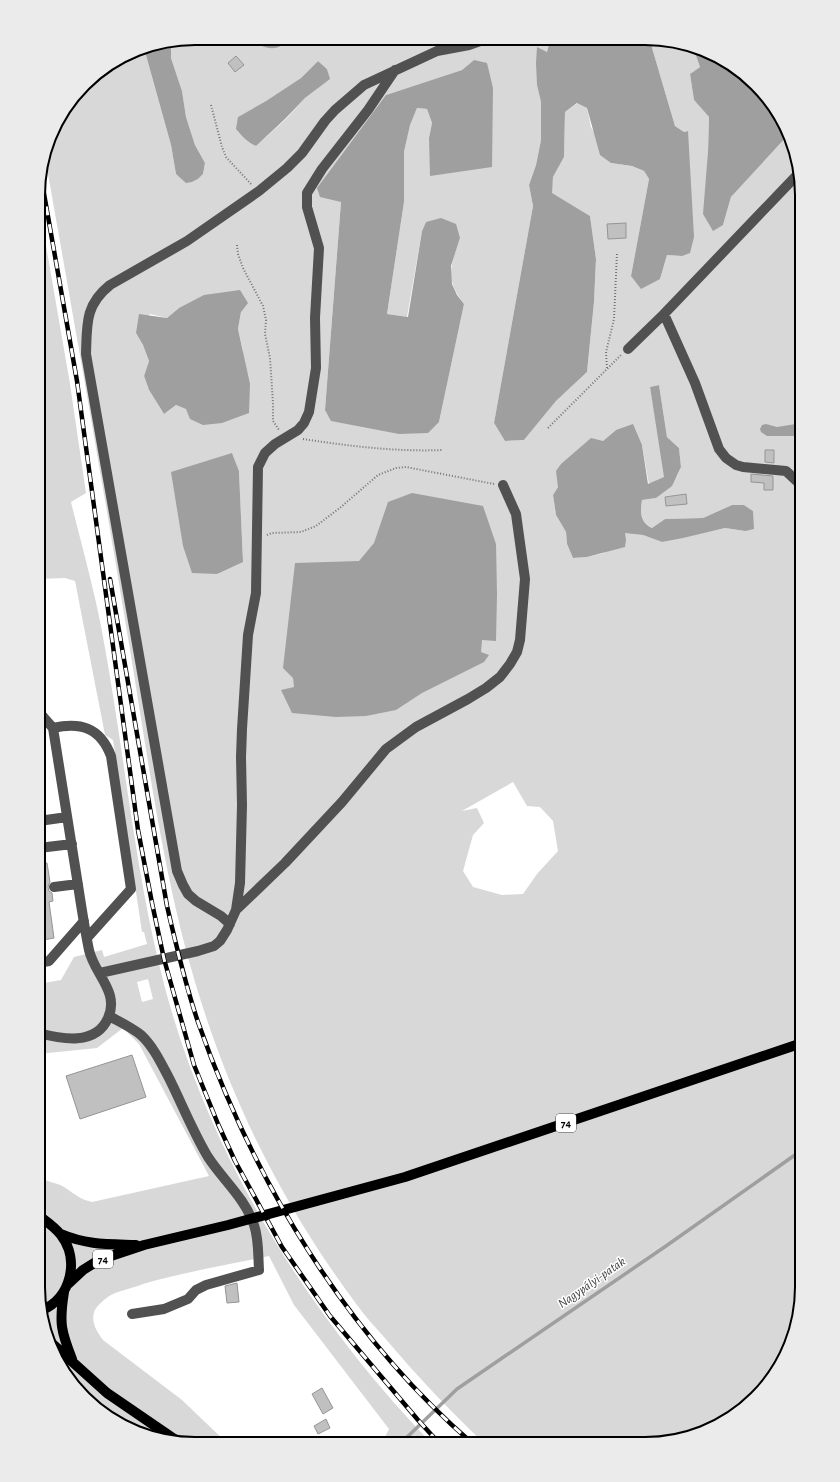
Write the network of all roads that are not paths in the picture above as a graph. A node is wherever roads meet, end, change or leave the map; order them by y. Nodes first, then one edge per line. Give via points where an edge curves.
1 (470, 45) edge
2 (395, 70) junction
3 (794, 178) edge
4 (664, 314) junction
5 (628, 349) road end
6 (795, 479) edge
7 (503, 485) road end
8 (45, 719) edge
9 (52, 728) junction
10 (67, 817) junction
11 (45, 820) edge
12 (72, 844) junction
13 (45, 847) edge
14 (78, 884) junction
15 (54, 887) dead end
16 (236, 910) junction
17 (84, 921) junction
18 (229, 927) junction
19 (87, 938) junction
20 (45, 962) edge
21 (100, 974) junction
22 (109, 1016) junction
23 (45, 1035) edge
24 (795, 1045) edge
25 (45, 1222) edge
26 (61, 1234) junction
27 (144, 1246) junction
28 (66, 1287) junction
29 (46, 1308) edge
30 (132, 1314) dead end
31 (57, 1347) edge
32 (73, 1361) junction
33 (167, 1434) edge

1 - 2 street via 437,51
2 - 16 street via 307,193 307,207 319,248 315,318 316,368 309,412 304,423 265,453 258,467 256,593 248,635 242,729 240,883
2 - 18 street via 364,85 335,110 302,153 259,191 187,241 110,285 99,294 89,316 88,362 177,871 188,894 221,916
3 - 4 street
4 - 5 street
4 - 6 street via 726,458 744,467 786,471
7 - 16 street via 516,514 525,579 520,640 510,664 500,677 486,688 416,727 386,749 337,808
8 - 9 street
9 - 10 street
9 - 19 street via 66,725 83,726 105,743 111,756 131,889
10 - 11 street
10 - 12 street
12 - 13 street
12 - 14 street
14 - 15 street
14 - 17 street
16 - 18 street
17 - 19 street
17 - 20 street via 49,962
18 - 21 street via 220,941 208,948
19 - 21 street
21 - 22 street via 112,999
22 - 23 street via 100,1031 84,1038
22 - 30 street via 130,1027 150,1045 208,1157 236,1192 254,1224 257,1237 259,1270 206,1285 196,1290 188,1299 164,1309
24 - 27 main road, 74 via 412,1175
25 - 26 main road, 74
26 - 27 main road, 74 via 76,1241
26 - 28 main road, 74 via 70,1257 70,1274
27 - 28 main road, 74 via 91,1264
28 - 29 main road, 74
28 - 32 main road via 61,1311 61,1329
31 - 32 main road
32 - 33 main road via 107,1393

